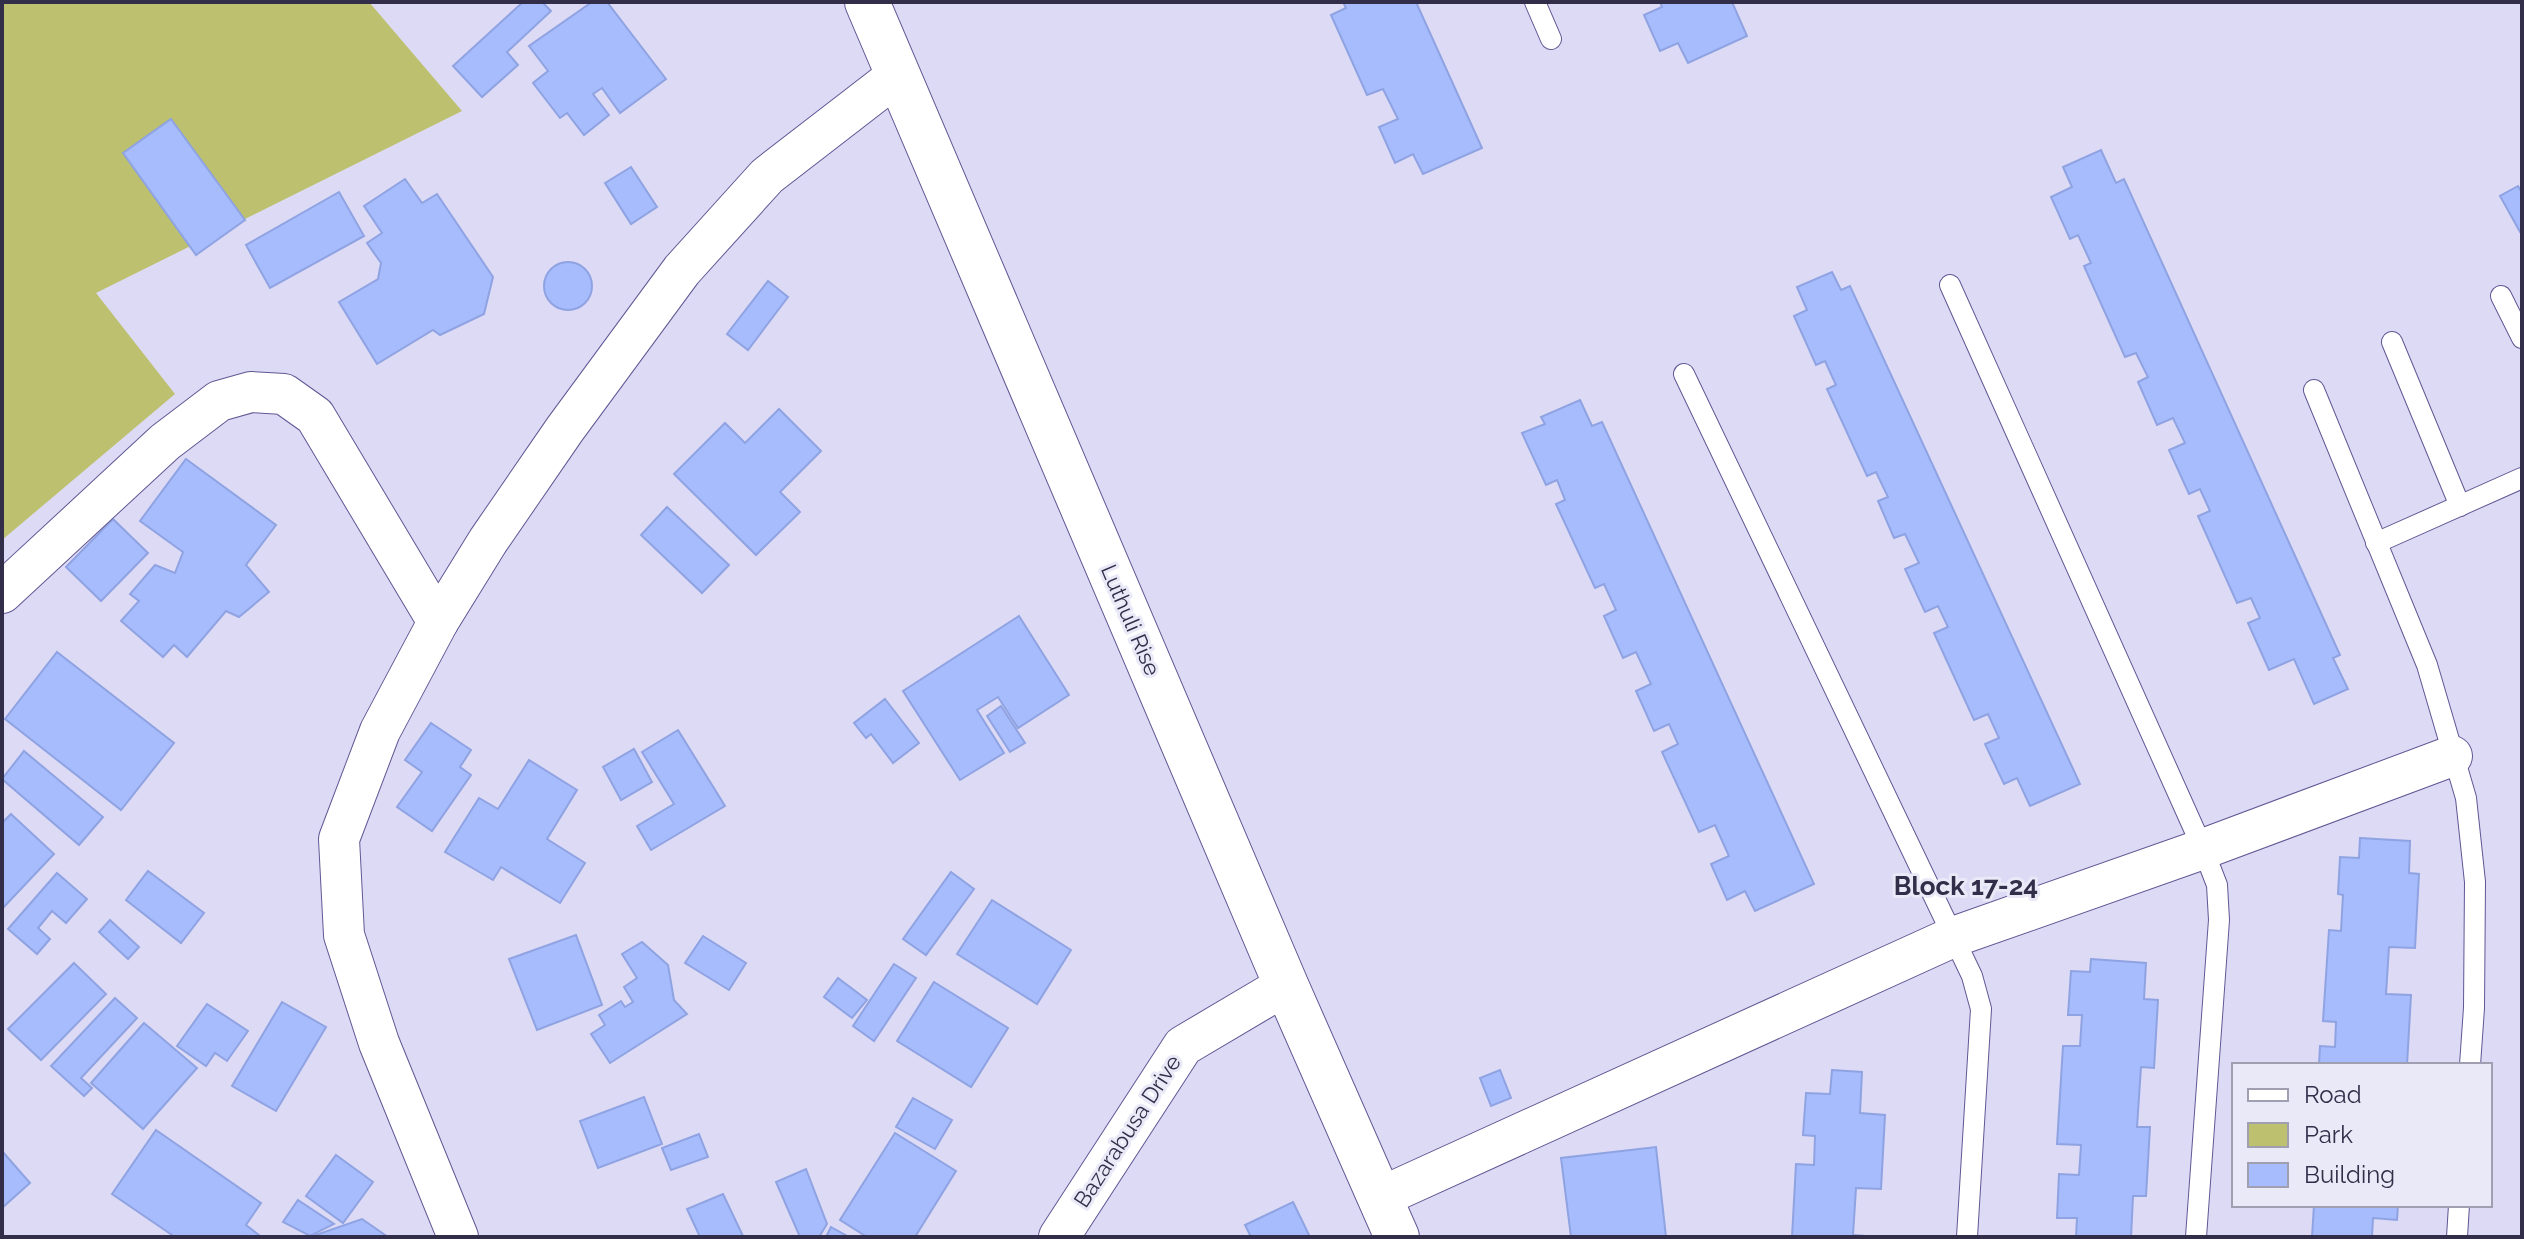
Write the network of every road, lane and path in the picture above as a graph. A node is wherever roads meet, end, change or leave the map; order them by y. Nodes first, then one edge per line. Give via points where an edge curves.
1 (867, 2) edge
2 (1535, 2) edge
3 (1551, 39) dead end
4 (899, 74) junction
5 (1950, 285) dead end
6 (2501, 296) dead end
7 (2522, 338) edge
8 (2392, 342) dead end
9 (1684, 374) dead end
10 (2314, 390) dead end
11 (2522, 478) edge
12 (2460, 506) junction
13 (2376, 543) junction
14 (2, 593) edge
15 (438, 622) junction
16 (2452, 756) junction
17 (2203, 849) junction
18 (1953, 937) junction
19 (1286, 985) junction
20 (2470, 1063) edge
21 (1381, 1197) junction
22 (2459, 1207) edge
23 (458, 1237) edge
24 (1059, 1237) edge
25 (1397, 1237) edge
26 (1967, 1237) edge
27 (2196, 1237) edge
28 (2457, 1237) edge

1 - 4 street, Luthuli Rise
2 - 3 lane
4 - 15 street via 767,176 682,270 565,429
4 - 19 street, Luthuli Rise
5 - 17 lane
6 - 7 lane
8 - 12 lane
9 - 18 lane
10 - 13 lane
11 - 12 lane
12 - 13 lane
13 - 16 lane via 2427,665
14 - 15 street via 165,442 219,401 251,392 284,394 315,416
15 - 23 street via 380,731 339,839 344,935 379,1043
16 - 17 street
16 - 20 lane via 2466,798 2475,882
17 - 18 street
17 - 27 lane via 2217,885 2219,920
18 - 21 street
18 - 26 lane via 1981,1009
19 - 21 street, Luthuli Rise
19 - 24 street, Bazarabusa Drive via 1183,1046
21 - 25 street, Luthuli Rise
22 - 28 lane

